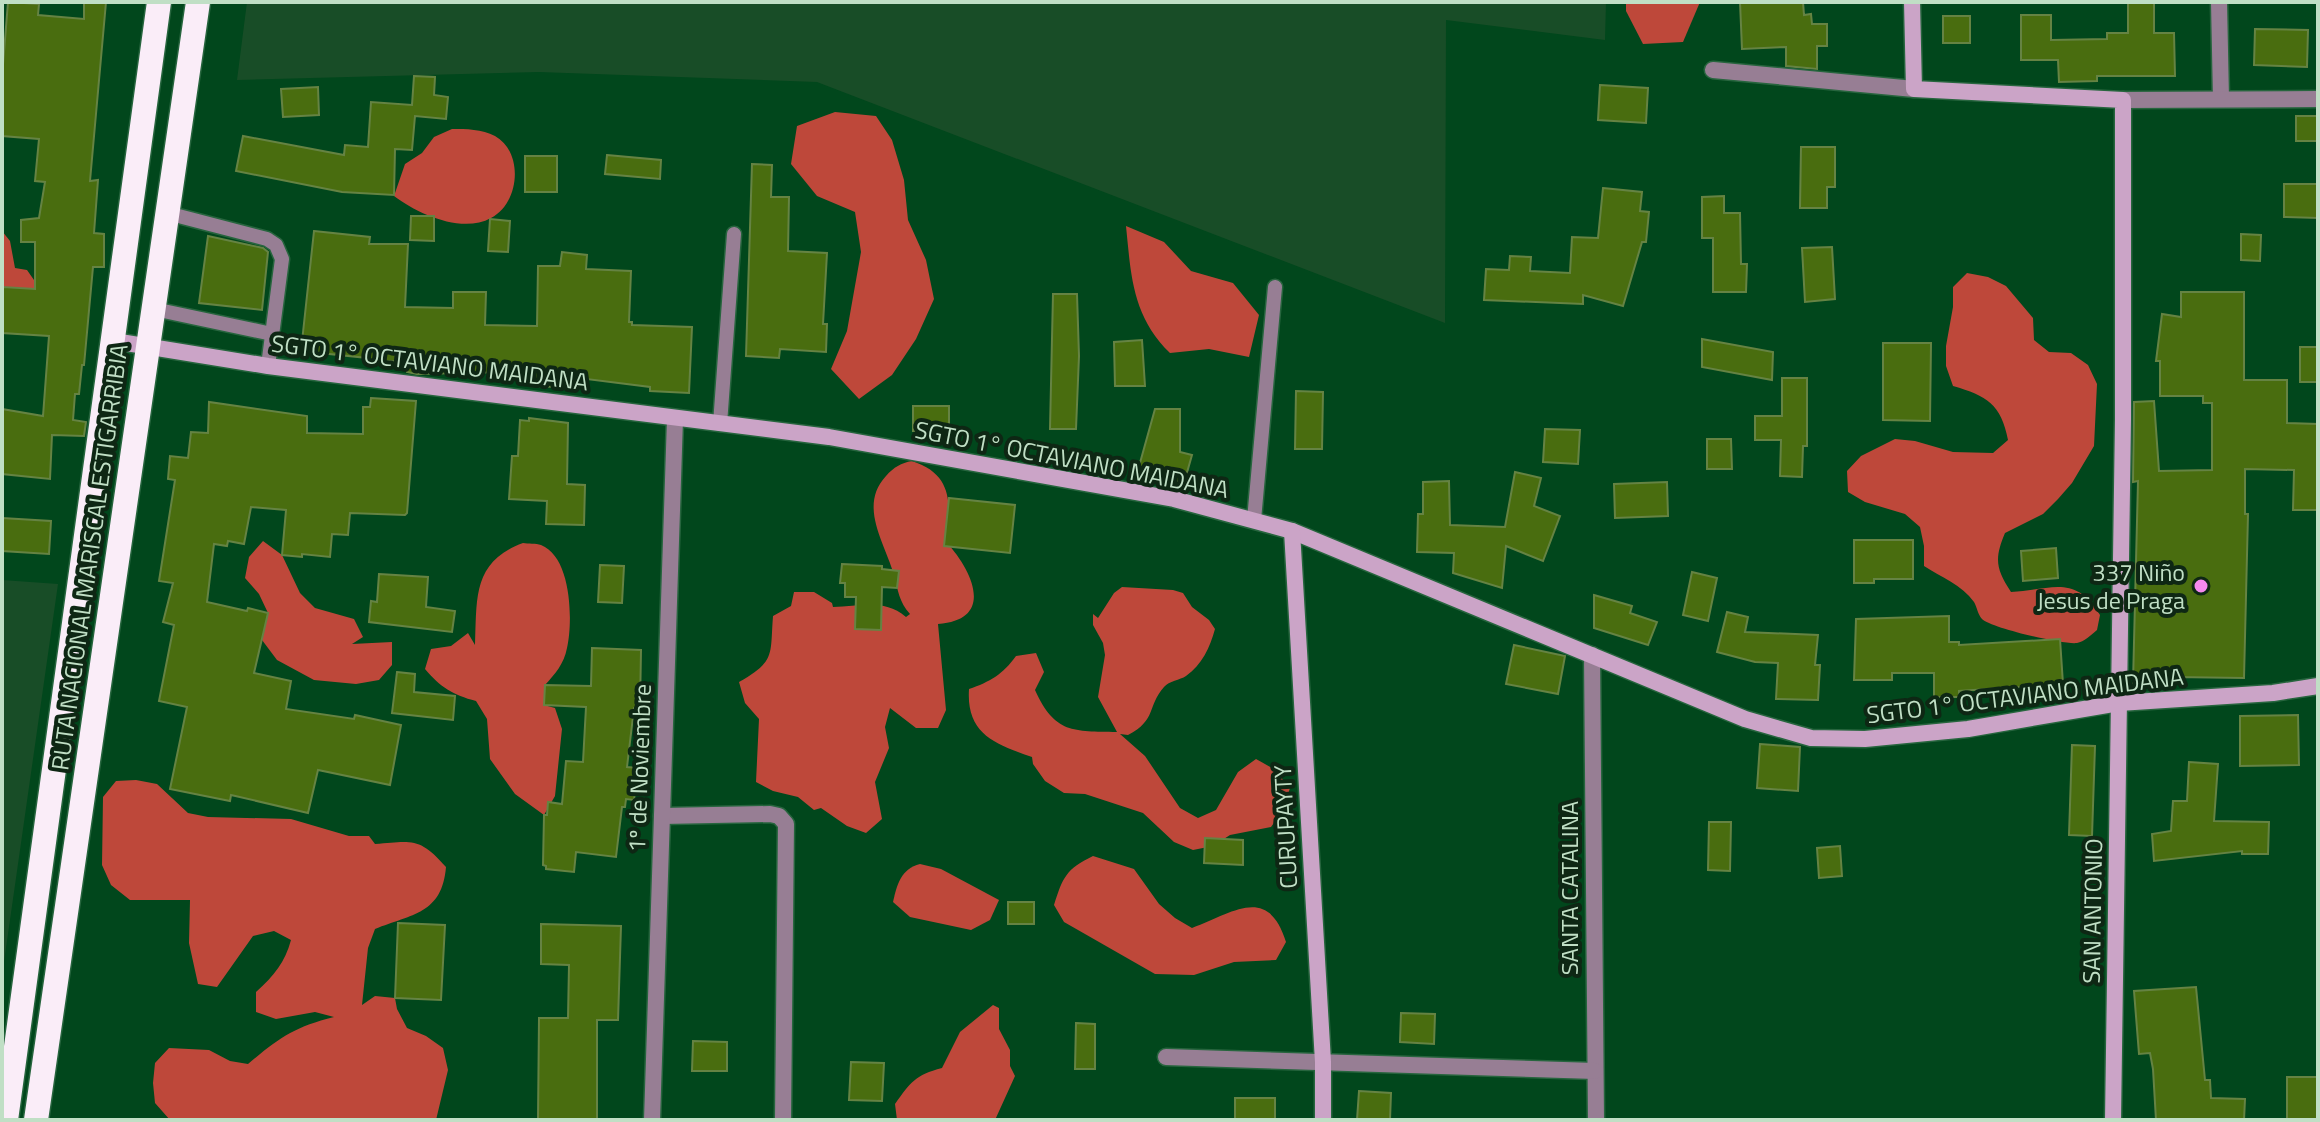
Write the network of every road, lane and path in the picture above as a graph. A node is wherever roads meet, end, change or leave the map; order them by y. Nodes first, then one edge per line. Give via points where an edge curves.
1 (159, 2) edge
2 (198, 2) edge
3 (1912, 2) edge
4 (2219, 2) edge
5 (1713, 70) dead end
6 (1914, 89) junction
7 (2221, 99) junction
8 (2318, 99) edge
9 (2123, 100) junction
10 (167, 213) junction
11 (734, 234) dead end
12 (1275, 287) dead end
13 (154, 309) junction
14 (272, 334) junction
15 (114, 341) junction
16 (148, 347) junction
17 (268, 366) junction
18 (675, 419) junction
19 (720, 424) junction
20 (1254, 520) junction
21 (1292, 531) junction
22 (1592, 655) junction
23 (2318, 686) edge
24 (2119, 703) junction
25 (662, 816) junction
26 (1166, 1057) dead end
27 (1323, 1062) junction
28 (1595, 1071) junction
29 (7, 1082) edge
30 (6, 1120) edge
31 (36, 1120) edge
32 (652, 1120) edge
33 (783, 1120) edge
34 (1323, 1120) edge
35 (1596, 1120) edge
36 (2113, 1120) edge

1 - 15 highway, RUTA NACIONAL MARISCAL ESTIGARRIBIA
2 - 10 highway, RUTA NACIONAL MARISCAL ESTIGARRIBIA
3 - 6 main road
4 - 7 street
5 - 6 street
6 - 9 main road
7 - 8 street
7 - 9 street
9 - 24 main road, SAN ANTONIO
10 - 13 highway, RUTA NACIONAL MARISCAL ESTIGARRIBIA
10 - 14 lane via 224,233 267,239 280,251
11 - 19 lane
12 - 20 lane
13 - 14 lane via 212,312
13 - 16 highway, RUTA NACIONAL MARISCAL ESTIGARRIBIA
14 - 17 lane
15 - 16 main road, SGTO 1° OCTAVIANO MAIDANA
15 - 29 highway, RUTA NACIONAL MARISCAL ESTIGARRIBIA
16 - 17 main road, SGTO 1° OCTAVIANO MAIDANA
16 - 31 highway, RUTA NACIONAL MARISCAL ESTIGARRIBIA
17 - 18 main road, SGTO 1° OCTAVIANO MAIDANA
18 - 19 main road, SGTO 1° OCTAVIANO MAIDANA
18 - 25 street, 1º de Noviembre
19 - 20 main road, SGTO 1° OCTAVIANO MAIDANA via 1017,470 1174,499
20 - 21 main road, SGTO 1° OCTAVIANO MAIDANA
21 - 22 main road, SGTO 1° OCTAVIANO MAIDANA
21 - 27 main road, CURUPAYTY
22 - 24 main road, SGTO 1° OCTAVIANO MAIDANA via 1745,719 1811,738 1865,739 1968,729
22 - 28 street, SANTA CATALINA
23 - 24 main road, SGTO 1° OCTAVIANO MAIDANA
24 - 36 main road, SAN ANTONIO
25 - 32 street, 1º de Noviembre
25 - 33 street via 770,814 786,824
26 - 27 street
27 - 28 street
27 - 34 main road, CURUPAYTY
28 - 35 street, SANTA CATALINA
29 - 30 highway, RUTA NACIONAL MARISCAL ESTIGARRIBIA

